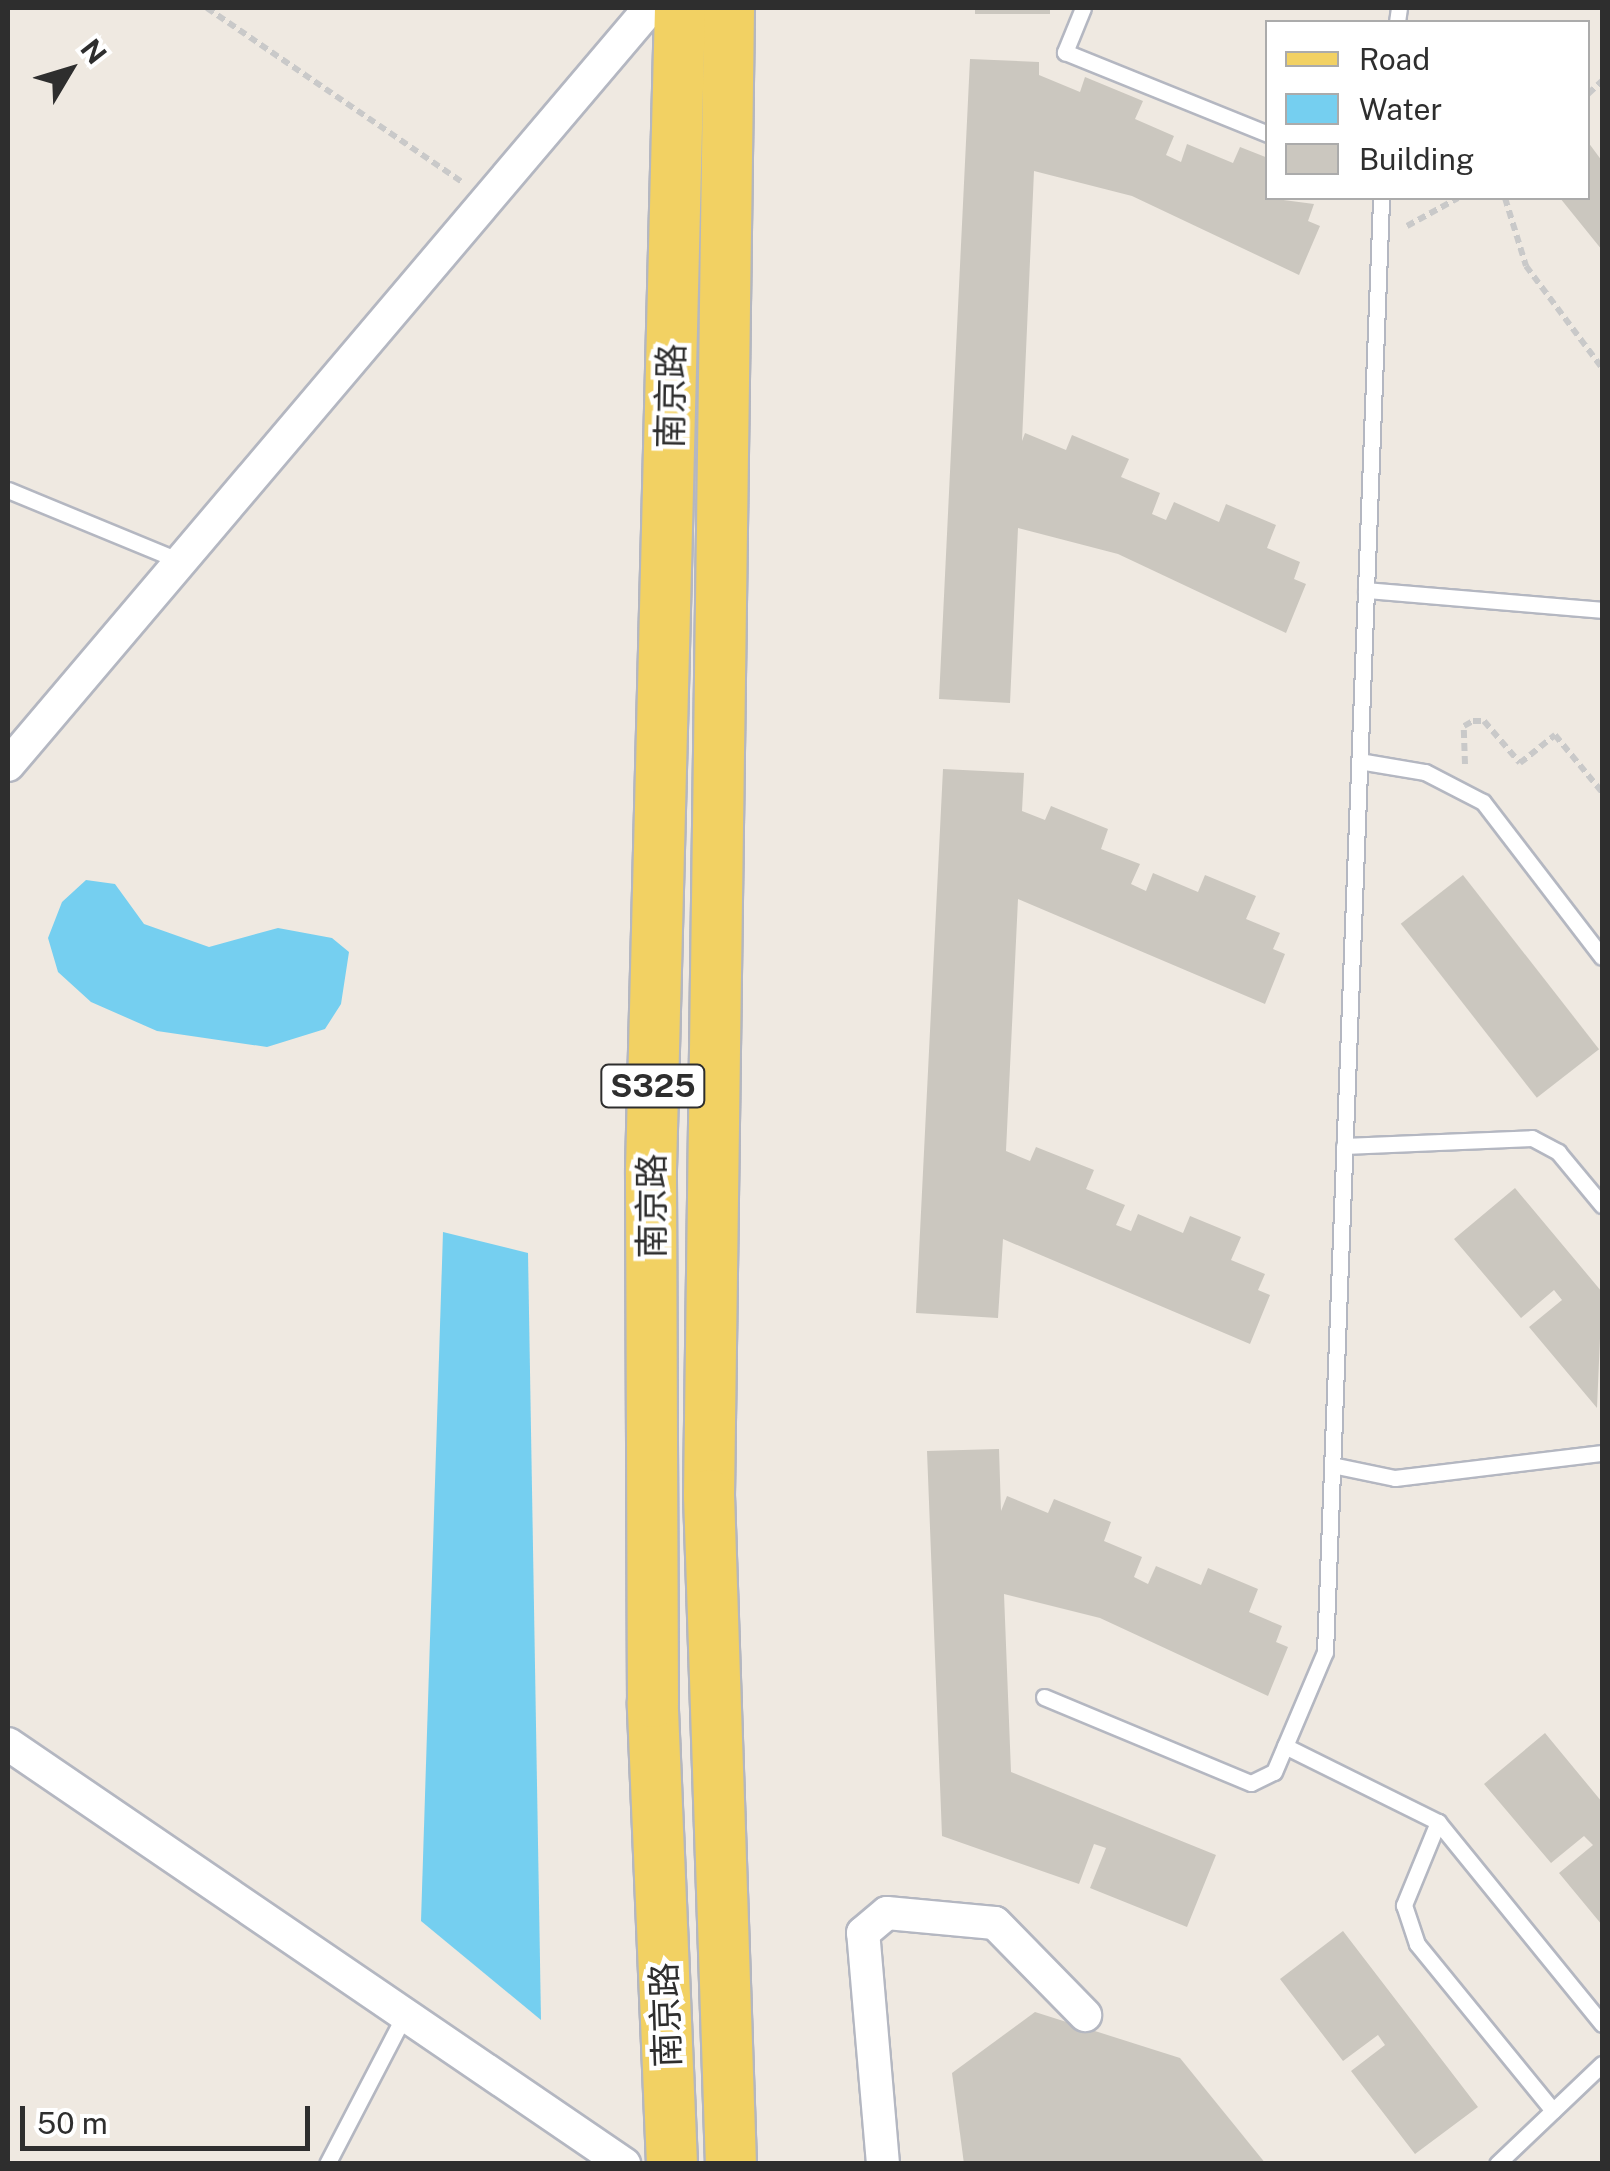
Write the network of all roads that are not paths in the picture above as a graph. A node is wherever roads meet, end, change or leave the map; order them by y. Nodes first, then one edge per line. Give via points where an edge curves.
1 (650, 8) edge
2 (680, 8) edge
3 (728, 8) edge
4 (1084, 8) edge
5 (1265, 133) edge
6 (1381, 200) edge
7 (8, 490) edge
8 (180, 561) junction
9 (1366, 590) junction
10 (1602, 610) edge
11 (13, 748) edge
12 (1359, 760) junction
13 (1602, 957) edge
14 (1344, 1146) junction
15 (1602, 1206) edge
16 (1602, 1453) edge
17 (1332, 1465) junction
18 (1044, 1696) dead end
19 (8, 1744) edge
20 (1286, 1746) junction
21 (1438, 1822) junction
22 (406, 2012) junction
23 (1085, 2015) dead end
24 (1602, 2024) edge
25 (1602, 2064) edge
26 (1553, 2110) junction
27 (327, 2164) edge
28 (624, 2164) edge
29 (672, 2164) edge
30 (731, 2164) edge
31 (884, 2164) edge
32 (1497, 2164) edge

1 - 8 street
2 - 29 main road, 南京路 / S325 via 651,1170 653,1702
3 - 30 main road, 南京路 / S325 via 709,1495
4 - 5 lane via 1065,52
6 - 9 lane
7 - 8 lane
8 - 11 street
9 - 10 lane
9 - 12 lane
12 - 13 lane via 1461,787 1483,802
12 - 14 lane
14 - 15 lane via 1532,1138 1558,1152
14 - 17 lane
16 - 17 lane via 1394,1478
17 - 20 lane via 1325,1652
18 - 20 lane via 1252,1783 1274,1772
19 - 22 street
20 - 21 lane
21 - 24 lane
21 - 26 lane via 1404,1905 1417,1944
22 - 27 lane
22 - 28 street
23 - 31 street via 994,1922 887,1913 863,1933
25 - 26 lane
26 - 32 lane

